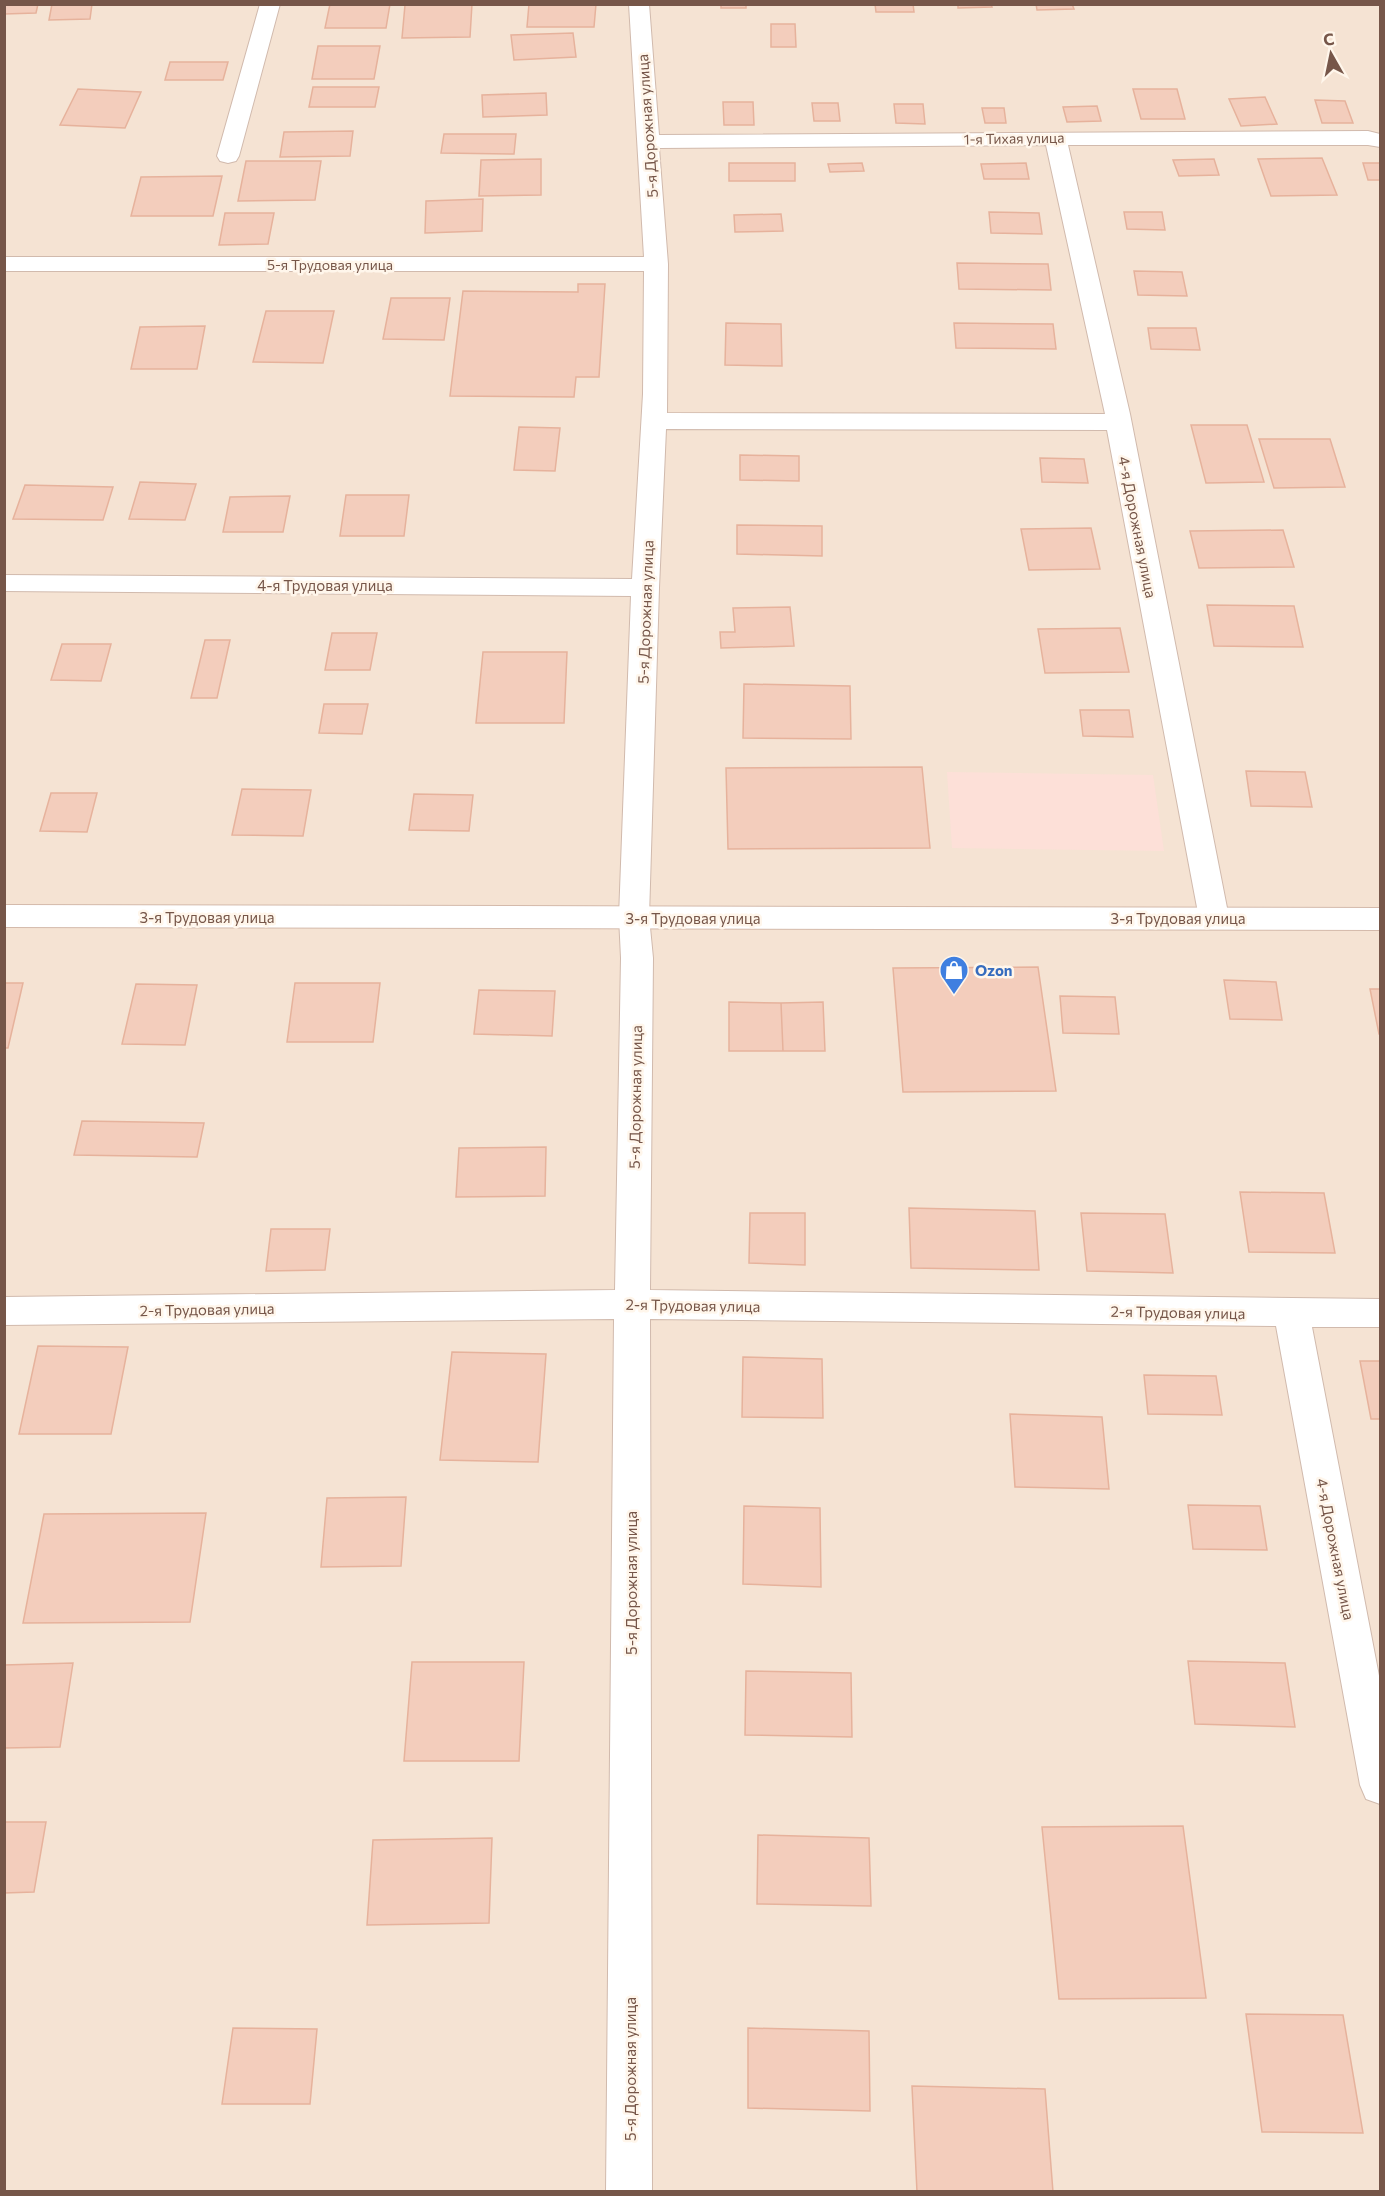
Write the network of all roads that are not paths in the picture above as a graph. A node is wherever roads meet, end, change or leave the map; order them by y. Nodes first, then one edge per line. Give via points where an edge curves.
1 (270, 4) edge
2 (639, 4) edge
3 (1056, 138) junction
4 (1380, 140) edge
5 (647, 142) junction
6 (228, 156) dead end
7 (4, 264) edge
8 (656, 264) junction
9 (653, 421) junction
10 (1118, 422) junction
11 (4, 583) edge
12 (645, 588) junction
13 (4, 916) edge
14 (634, 917) junction
15 (1214, 918) junction
16 (1380, 919) edge
17 (632, 1304) junction
18 (4, 1311) edge
19 (1380, 1313) edge
20 (1292, 1314) junction
21 (1380, 1785) edge
22 (629, 2192) edge

1 - 6 street
2 - 5 street, 5-я Дорожная улица
3 - 4 street, 1-я Тихая улица
3 - 5 street, 1-я Тихая улица
3 - 10 street, 4-я Дорожная улица
5 - 8 street, 5-я Дорожная улица
7 - 8 street, 5-я Трудовая улица
8 - 9 street, 5-я Дорожная улица
9 - 10 street
9 - 12 street, 5-я Дорожная улица
10 - 15 street, 4-я Дорожная улица
11 - 12 street, 4-я Трудовая улица
12 - 14 street, 5-я Дорожная улица
13 - 14 street, 3-я Трудовая улица
14 - 15 street, 3-я Трудовая улица
14 - 17 street, 5-я Дорожная улица via 637,958
15 - 16 street, 3-я Трудовая улица
17 - 18 street, 2-я Трудовая улица
17 - 20 street, 2-я Трудовая улица
17 - 22 street, 5-я Дорожная улица
19 - 20 street, 2-я Трудовая улица
20 - 21 street, 4-я Дорожная улица

